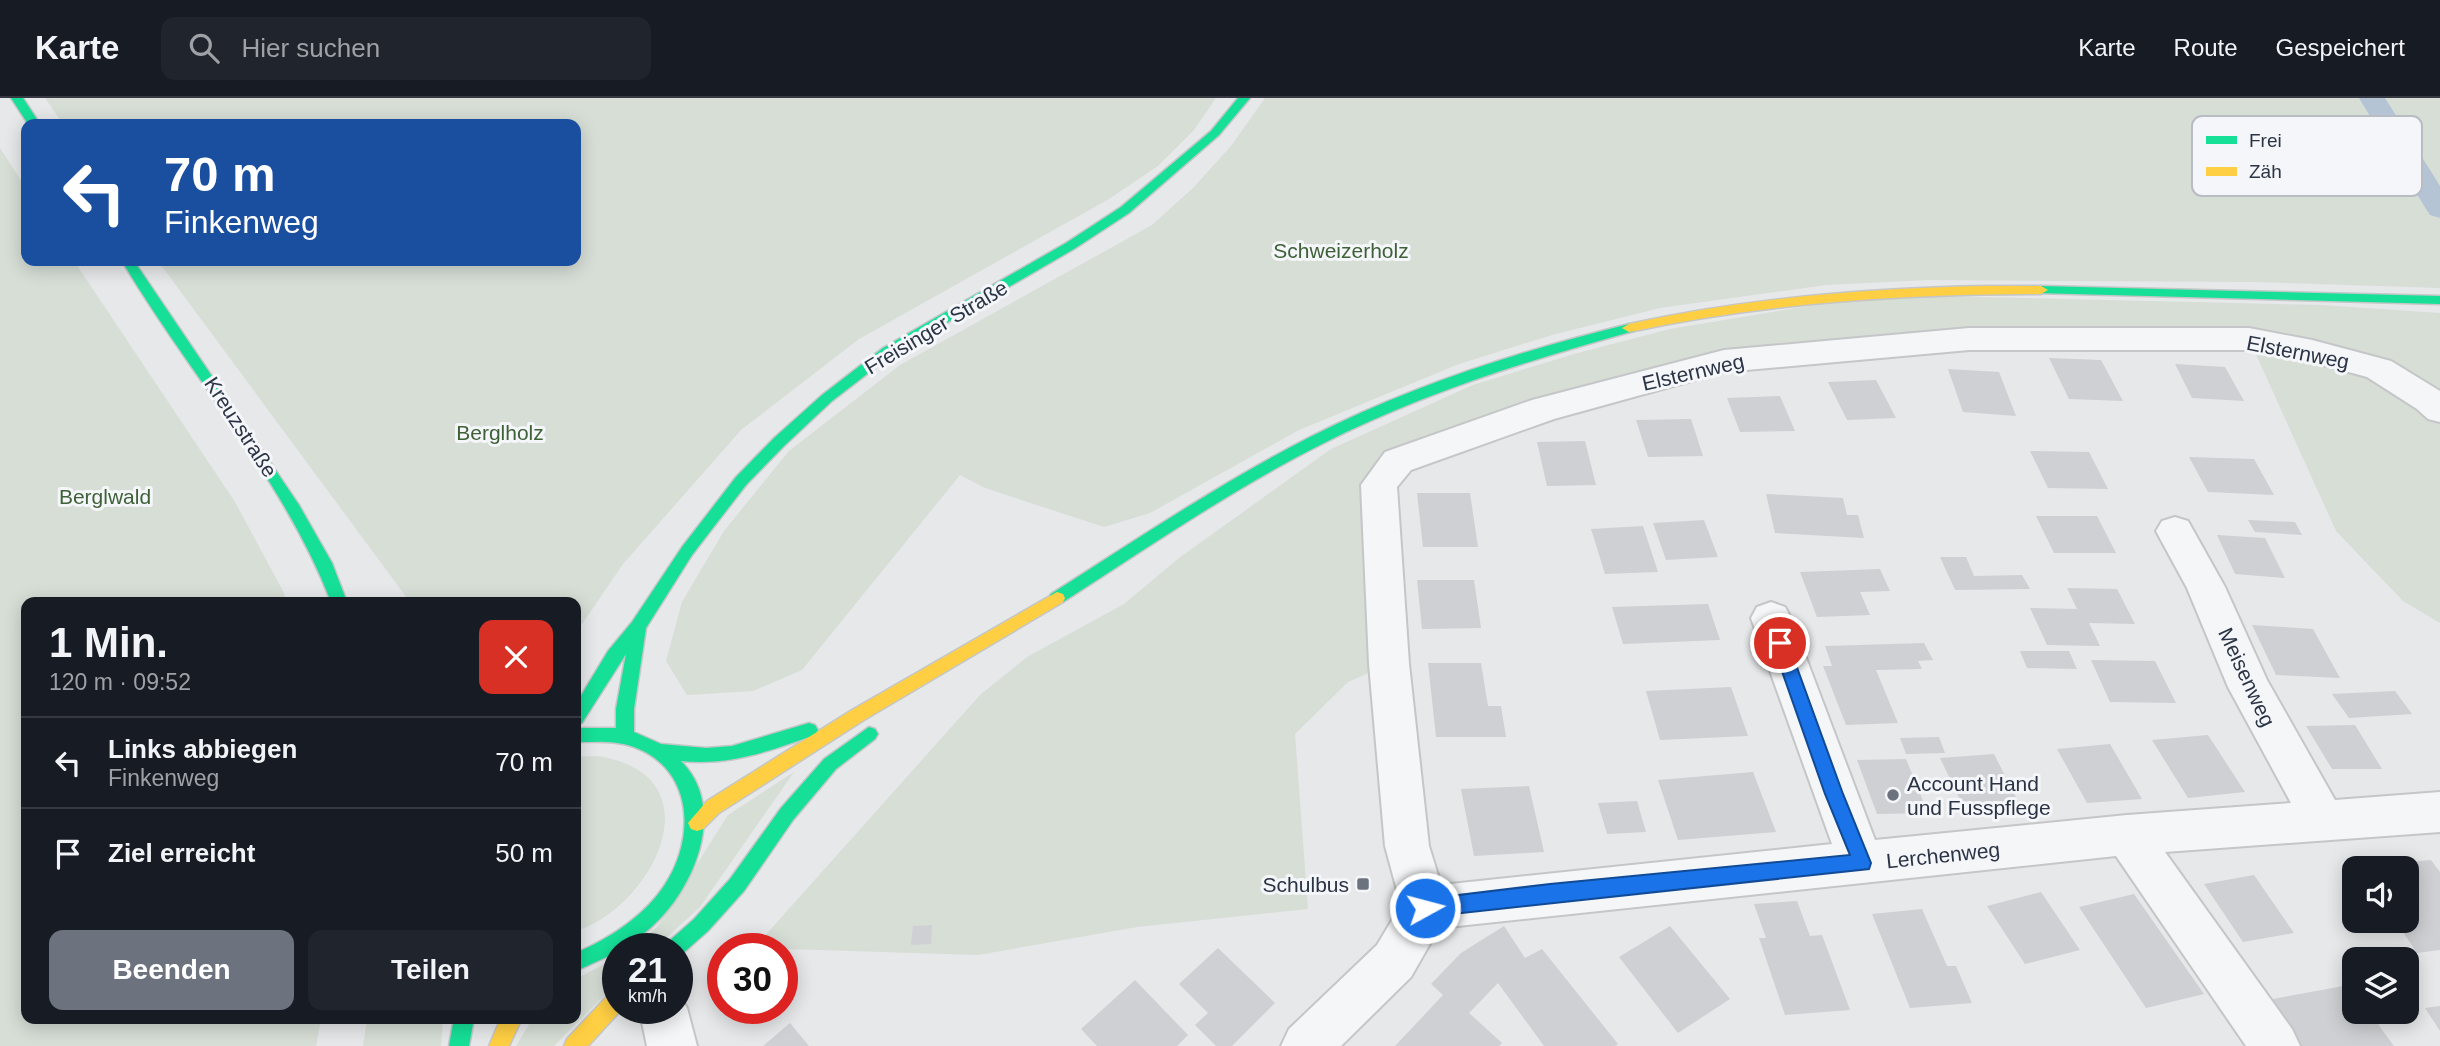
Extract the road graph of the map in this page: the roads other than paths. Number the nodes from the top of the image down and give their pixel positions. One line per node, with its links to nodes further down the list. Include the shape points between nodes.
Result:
1 (17, 98): 3 (main road)
2 (1244, 98): 11 (main road, Freisinger Straße, via 1199,148 1125,210 888,351 828,398 741,481)
3 (31, 119)
4 (131, 266): 8 (main road, Kreuzstraße, via 302,522)
5 (2436, 300): 10 (main road, via 1934,289 1831,293 1665,319 1562,344 1469,374 1316,440)
6 (2440, 410): 24 (street, Elsternweg, via 2379,369 2249,339 1969,339 1724,361 1544,409 1398,461 1379,485 1388,650 1407,846)
7 (2175, 531): 20 (street, Meisenweg, via 2206,587 2249,687)
8 (337, 597)
9 (1771, 618): 23 (street)
10 (1013, 625): 12 (main road); 14 (main road)
11 (638, 626): 13 (main road, Freisinger Straße); 17 (main road, via 636,659 623,715)
12 (905, 706)
13 (581, 710)
14 (858, 715): 18 (main road, via 732,754); 21 (main road, via 713,807)
15 (884, 723): 25 (main road, via 830,764 787,814 737,885)
16 (581, 735): 17 (main road)
17 (625, 736): 18 (main road)
18 (662, 751): 21 (main road, via 688,781)
19 (2440, 812): 20 (street, Lerchenweg)
20 (2323, 820): 22 (street, Lerchenweg)
21 (697, 823): 26 (main road, via 689,860 667,897 635,930)
22 (2127, 835): 23 (street, Lerchenweg); 34 (street)
23 (1862, 863): 24 (street, Lerchenweg)
24 (1425, 908): 33 (street, via 1394,961)
25 (692, 933)
26 (581, 960)
27 (602, 1016): 32 (main road)
28 (463, 1024): 30 (main road)
29 (509, 1024): 31 (main road)
30 (459, 1046)
31 (499, 1046)
32 (574, 1046)
33 (1306, 1046)
34 (2274, 1046)

